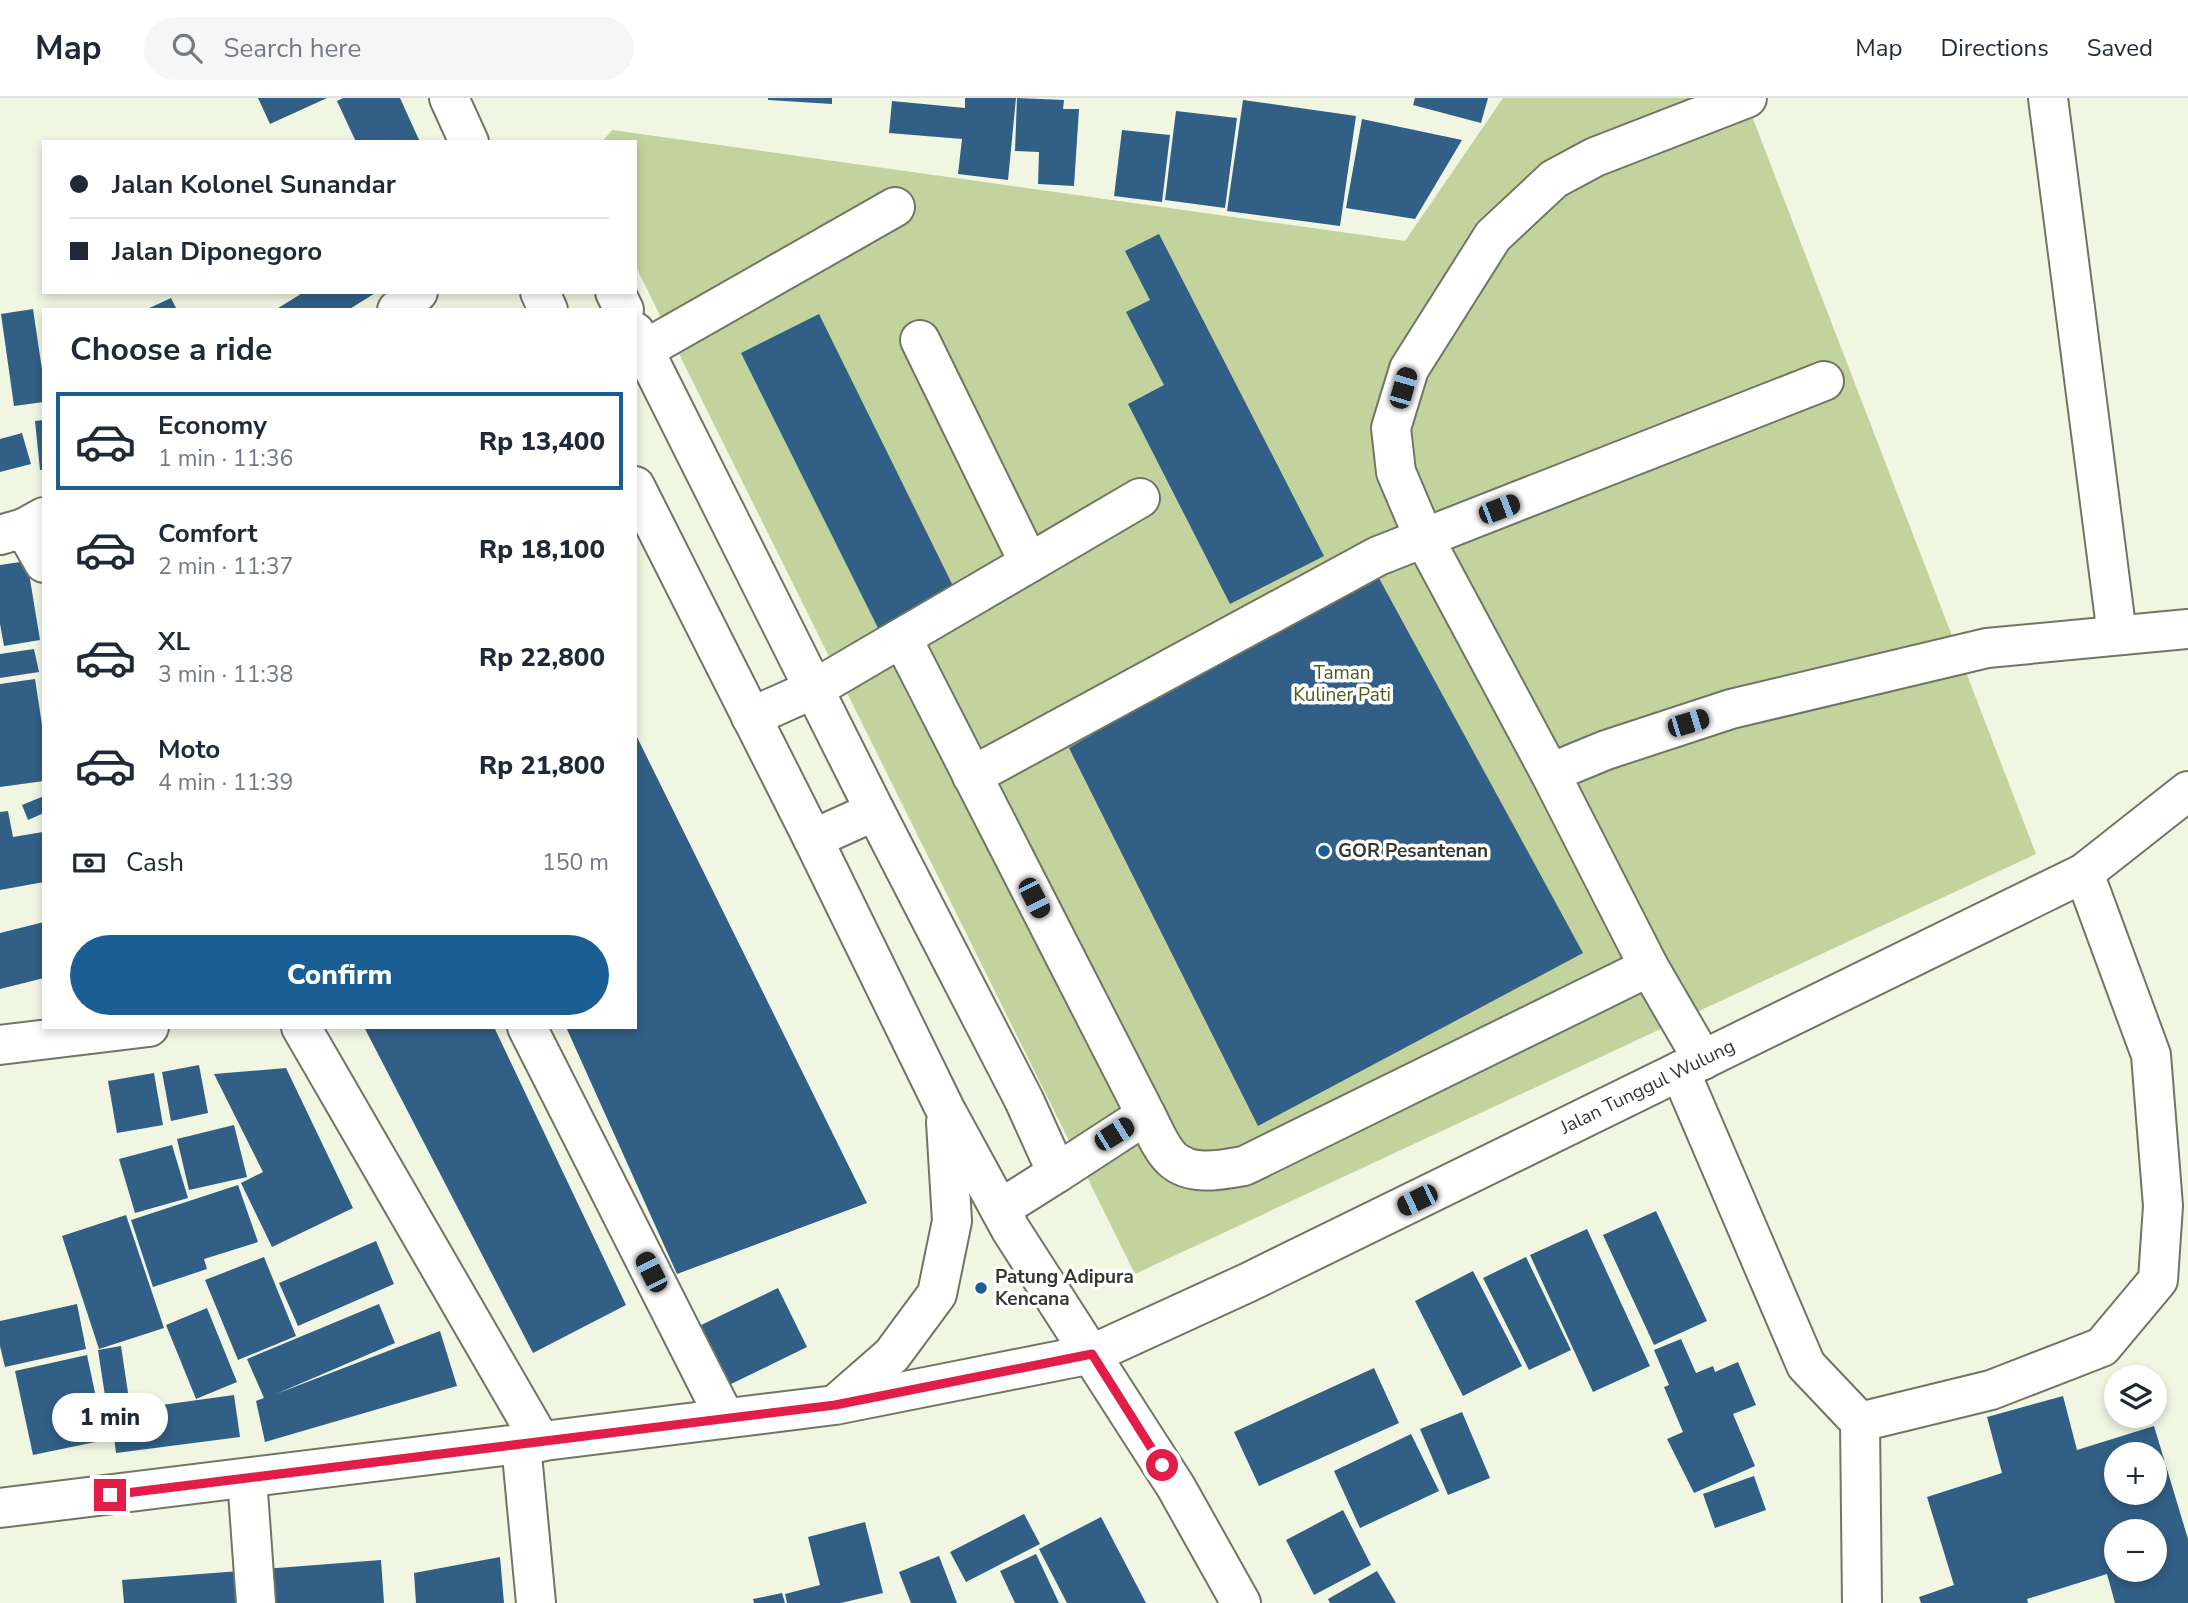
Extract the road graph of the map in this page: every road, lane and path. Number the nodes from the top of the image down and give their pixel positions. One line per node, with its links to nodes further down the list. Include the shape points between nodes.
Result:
1 (449, 98): 4 (main road)
2 (1747, 98): 14 (main road, via 1595,157 1555,179 1493,236 1409,369 1391,428 1396,472)
3 (2048, 98): 18 (main road)
4 (468, 140)
5 (895, 207): 9 (main road)
6 (416, 294): 7 (main road)
7 (399, 308)
8 (920, 340): 16 (main road)
9 (638, 346): 20 (main road)
10 (1825, 381): 14 (main road)
11 (637, 490): 21 (main road)
12 (1140, 498): 16 (main road)
13 (23, 527): 15 (main road)
14 (1424, 538): 22 (main road); 23 (main road, via 1378,556)
15 (42, 560)
16 (1029, 564): 19 (main road)
17 (2188, 629): 18 (main road)
18 (2117, 635): 22 (main road, via 1987,648 1809,689 1646,736)
19 (902, 638): 20 (main road); 23 (main road)
20 (814, 689): 21 (main road); 25 (main road)
21 (751, 717): 26 (main road)
22 (1550, 773): 28 (main road)
23 (972, 776): 35 (main road)
24 (2188, 791): 27 (main road, Jalan Tunggul Wulung)
25 (875, 811): 26 (main road); 36 (main road)
26 (813, 839): 34 (main road)
27 (2084, 873): 33 (main road, Jalan Tunggul Wulung); 41 (main road, via 2151,1055 2163,1206 2158,1280 2102,1347 1991,1390)
28 (1649, 967): 33 (main road); 35 (main road, via 1244,1166 1213,1172 1189,1169 1171,1158)
29 (132, 1029): 32 (main road)
30 (302, 1029): 42 (main road)
31 (528, 1029): 40 (main road)
32 (0, 1045)
33 (1692, 1065): 38 (main road, Jalan Tunggul Wulung); 41 (main road, via 1806,1365)
34 (945, 1109): 37 (main road); 39 (main road, via 952,1221 937,1294 892,1355)
35 (1146, 1115): 36 (main road)
36 (1057, 1172): 37 (main road)
37 (1000, 1209): 38 (main road)
38 (1092, 1354): 39 (main road, Jalan Tunggul Wulung); 47 (main road, via 1176,1487)
39 (835, 1405): 40 (main road, Jalan Tunggul Wulung)
40 (725, 1418): 42 (main road, Jalan Tunggul Wulung)
41 (1860, 1422): 48 (main road)
42 (531, 1443): 43 (main road, Jalan Tunggul Wulung); 46 (main road)
43 (247, 1478): 44 (main road, Jalan Tunggul Wulung); 45 (main road)
44 (0, 1508)
45 (256, 1603)
46 (536, 1603)
47 (1241, 1603)
48 (1862, 1603)

